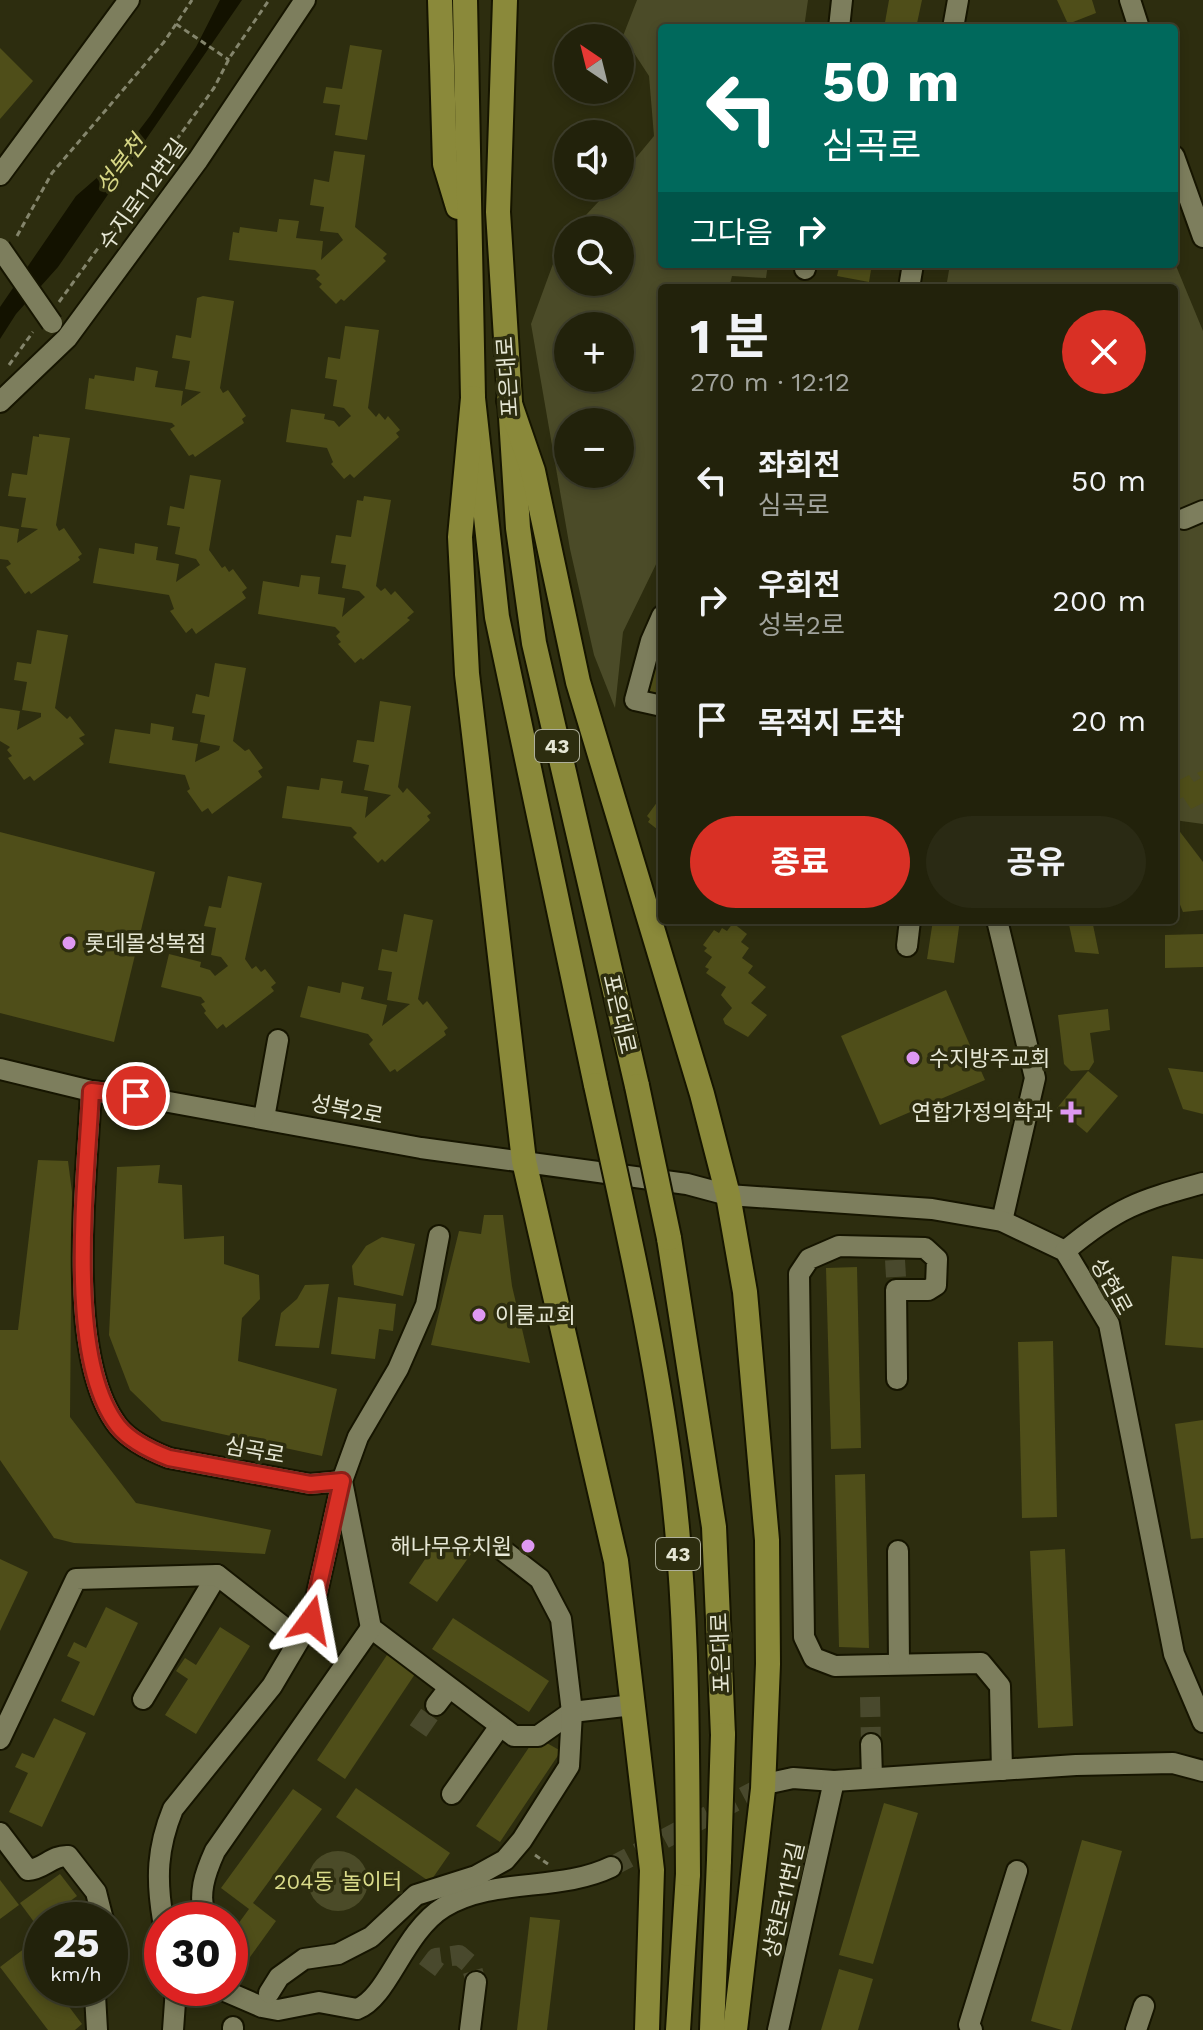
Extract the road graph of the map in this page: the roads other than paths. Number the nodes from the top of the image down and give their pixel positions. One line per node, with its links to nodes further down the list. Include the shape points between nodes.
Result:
1 (129, 0): 13 (street)
2 (305, 0): 17 (street, 수지로112번길, via 198,160)
3 (440, 0): 14 (main road, via 445,164)
4 (465, 0): 14 (main road, 포은대로 / 43)
5 (505, 0): 19 (main road, 포은대로 / 43, via 498,212)
6 (842, 0): 9 (street)
7 (958, 0): 10 (street)
8 (1130, 0): 11 (street)
9 (839, 24)
10 (954, 24)
11 (1138, 24)
12 (1178, 167): 15 (street)
13 (0, 175)
14 (467, 237): 18 (main road, 포은대로 / 43)
15 (1203, 237)
16 (7, 243): 17 (street, bridge, via 48,319)
17 (67, 338): 20 (street, 수지로112번길)
18 (473, 398): 30 (main road, via 460,537 467,674); 76 (main road, 포은대로 / 43, bridge, via 497,617 629,1237 671,1474 687,1704 688,1874)
19 (509, 401): 33 (main road, via 533,471 578,682); 77 (main road, 포은대로 / 43, bridge, via 518,528 534,643 637,1086 674,1268 714,1527 723,1735)
20 (0, 402)
21 (658, 625): 22 (street, via 635,700)
22 (658, 705)
23 (910, 924): 25 (street)
24 (998, 924): 34 (street, via 1035,1078)
25 (907, 946)
26 (278, 1040): 29 (street)
27 (0, 1069): 28 (street, 성복2로)
28 (91, 1091): 29 (street, 성복2로); 38 (street, 심곡로, via 85,1324 92,1373 103,1402 120,1428 148,1450 169,1458 310,1484)
29 (264, 1118): 30 (street, 성복2로)
30 (524, 1161): 32 (street, 성복2로); 48 (main road, via 616,1561)
31 (1203, 1183): 36 (street, via 1135,1201)
32 (687, 1184): 33 (street, 상현로)
33 (728, 1195): 34 (street, 상현로, via 932,1209); 78 (main road, via 745,1292 767,1540 768,1664 759,1820)
34 (1002, 1221): 36 (street, 상현로)
35 (439, 1236): 38 (street, via 426,1305 398,1369 358,1437)
36 (1065, 1251): 50 (street, 상현로, via 1109,1324 1174,1654)
37 (897, 1379): 44 (street, via 896,1284 928,1290 936,1285 938,1267 932,1253 925,1248 830,1247 809,1259 799,1274 804,1637 814,1658 823,1663)
38 (342, 1481): 42 (street); 43 (street, via 311,1620)
39 (500, 1548): 49 (street, via 540,1579 561,1619)
40 (898, 1551): 44 (street)
41 (217, 1575): 43 (street); 46 (street); 52 (street, via 76,1579)
42 (371, 1628): 45 (street); 65 (street, via 215,1851 203,1880)
43 (299, 1639): 64 (street, via 272,1686 173,1809 157,1858)
44 (899, 1664): 54 (street, via 971,1662 989,1670 1000,1686)
45 (449, 1688): 47 (street); 51 (street)
46 (143, 1699)
47 (436, 1705)
48 (633, 1705): 49 (street); 75 (main road, via 651,1860)
49 (572, 1712): 51 (street, via 538,1736 514,1736); 67 (street, via 569,1766 505,1860 476,1876 416,1895 371,1937 338,1954 304,1959 279,1977)
50 (1203, 1722)
51 (500, 1726): 59 (street)
52 (0, 1739)
53 (871, 1744): 56 (street)
54 (1002, 1770): 55 (street, via 1173,1763); 56 (street)
55 (1203, 1771)
56 (872, 1778): 57 (street)
57 (834, 1781): 58 (street, via 793,1778); 79 (street, 상현로11번길)
58 (770, 1783)
59 (452, 1794)
60 (0, 1833): 63 (street, via 28,1870 68,1856)
61 (611, 1867): 68 (street, via 577,1879 477,1894 442,1908 404,1947 377,1997 357,2009 319,2002 278,2010)
62 (1017, 1871): 80 (street, via 969,2025)
63 (98, 1902)
64 (161, 1902)
65 (203, 1902)
66 (476, 1982): 74 (street)
67 (269, 1993)
68 (248, 2001)
69 (96, 2006): 72 (street)
70 (175, 2006): 73 (street)
71 (1144, 2006): 81 (street)
72 (97, 2030)
73 (173, 2030)
74 (470, 2030)
75 (647, 2030)
76 (678, 2030)
77 (712, 2030)
78 (735, 2030)
79 (778, 2030)
80 (972, 2030)
81 (1136, 2030)

